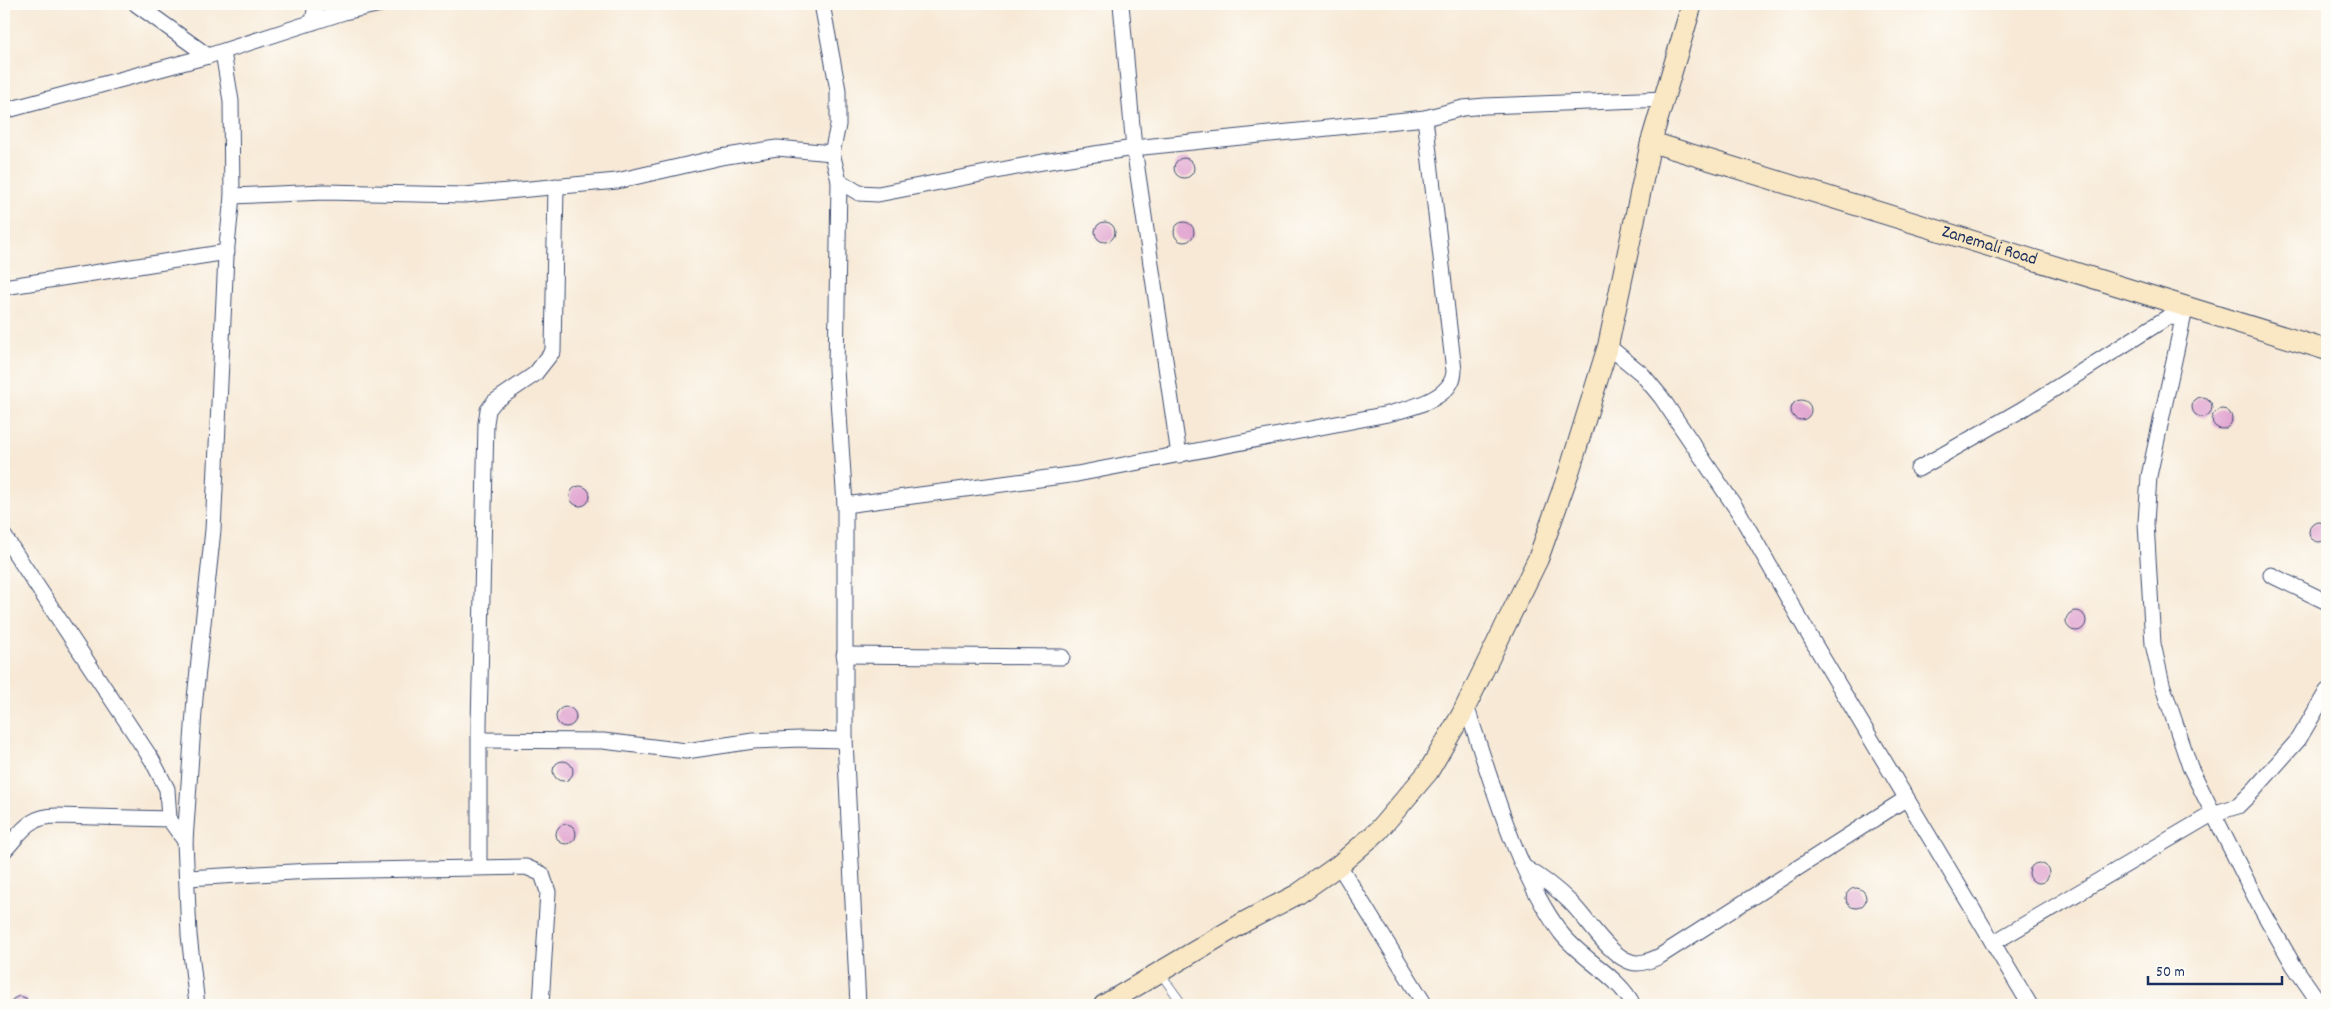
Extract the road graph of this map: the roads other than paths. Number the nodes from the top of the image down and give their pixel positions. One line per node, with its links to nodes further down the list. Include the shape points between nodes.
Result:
1 (136, 4): 8 (street)
2 (316, 4): 7 (street)
3 (382, 4): 7 (street)
4 (822, 4): 14 (street, via 838,90 838,125)
5 (1121, 4): 13 (street)
6 (1692, 4): 9 (street)
7 (313, 22): 8 (street)
8 (216, 54): 10 (street); 17 (street, via 231,101)
9 (1665, 99): 11 (street, via 1485,106); 12 (street)
10 (4, 111)
11 (1425, 118): 13 (street); 23 (street, via 1454,371 1452,383 1430,400 1388,414)
12 (1651, 142): 20 (street, Zanemali Road); 21 (street)
13 (1134, 148): 15 (street, via 878,194 858,193); 23 (street)
14 (832, 153): 15 (street); 16 (street, via 777,148 617,181)
15 (840, 181): 25 (street, via 836,368)
16 (556, 186): 17 (street, via 464,195 324,192); 33 (street, via 553,350 535,374 500,396 488,410)
17 (232, 196): 18 (street)
18 (227, 252): 19 (street); 38 (street, via 213,530 195,698)
19 (4, 287)
20 (2184, 311): 22 (street, Zanemali Road, via 2200,312); 24 (street); 36 (street, via 2149,476 2146,523 2150,598 2153,644 2162,684 2190,767)
21 (1608, 346): 32 (street, via 1538,559); 35 (street, via 1642,374 1661,397 1740,514)
22 (2327, 350)
23 (1179, 455): 25 (street, via 1077,474)
24 (1918, 469)
25 (845, 505): 29 (street)
26 (4, 536): 37 (street, via 152,760 167,788)
27 (2270, 575): 28 (street)
28 (2327, 602)
29 (844, 655): 30 (street); 34 (street)
30 (1062, 657)
31 (2327, 691): 36 (street, via 2299,739 2253,791 2238,806)
32 (1466, 706): 40 (street, via 1419,784 1378,831); 41 (street)
33 (481, 740): 34 (street, via 602,741 686,751 753,742); 42 (street)
34 (845, 740): 48 (street)
35 (1907, 798): 41 (street, via 1660,956 1639,964 1617,955 1564,896); 44 (street)
36 (2212, 814): 44 (street); 54 (street, via 2294,966)
37 (169, 819): 38 (street); 39 (street, via 39,818 28,823)
38 (185, 841): 43 (street)
39 (4, 851)
40 (1339, 865): 45 (street, via 1298,894); 51 (street)
41 (1524, 867): 52 (street, via 1561,933 1583,957 1626,993)
42 (478, 868): 43 (street); 47 (street, via 526,867 542,874 546,881)
43 (187, 878): 46 (street)
44 (1993, 943): 53 (street)
45 (1159, 972): 49 (street); 50 (lane)
46 (197, 1005)
47 (541, 1005)
48 (858, 1005)
49 (1104, 1005)
50 (1182, 1005)
51 (1425, 1005)
52 (1633, 1005)
53 (2030, 1005)
54 (2321, 1005)

